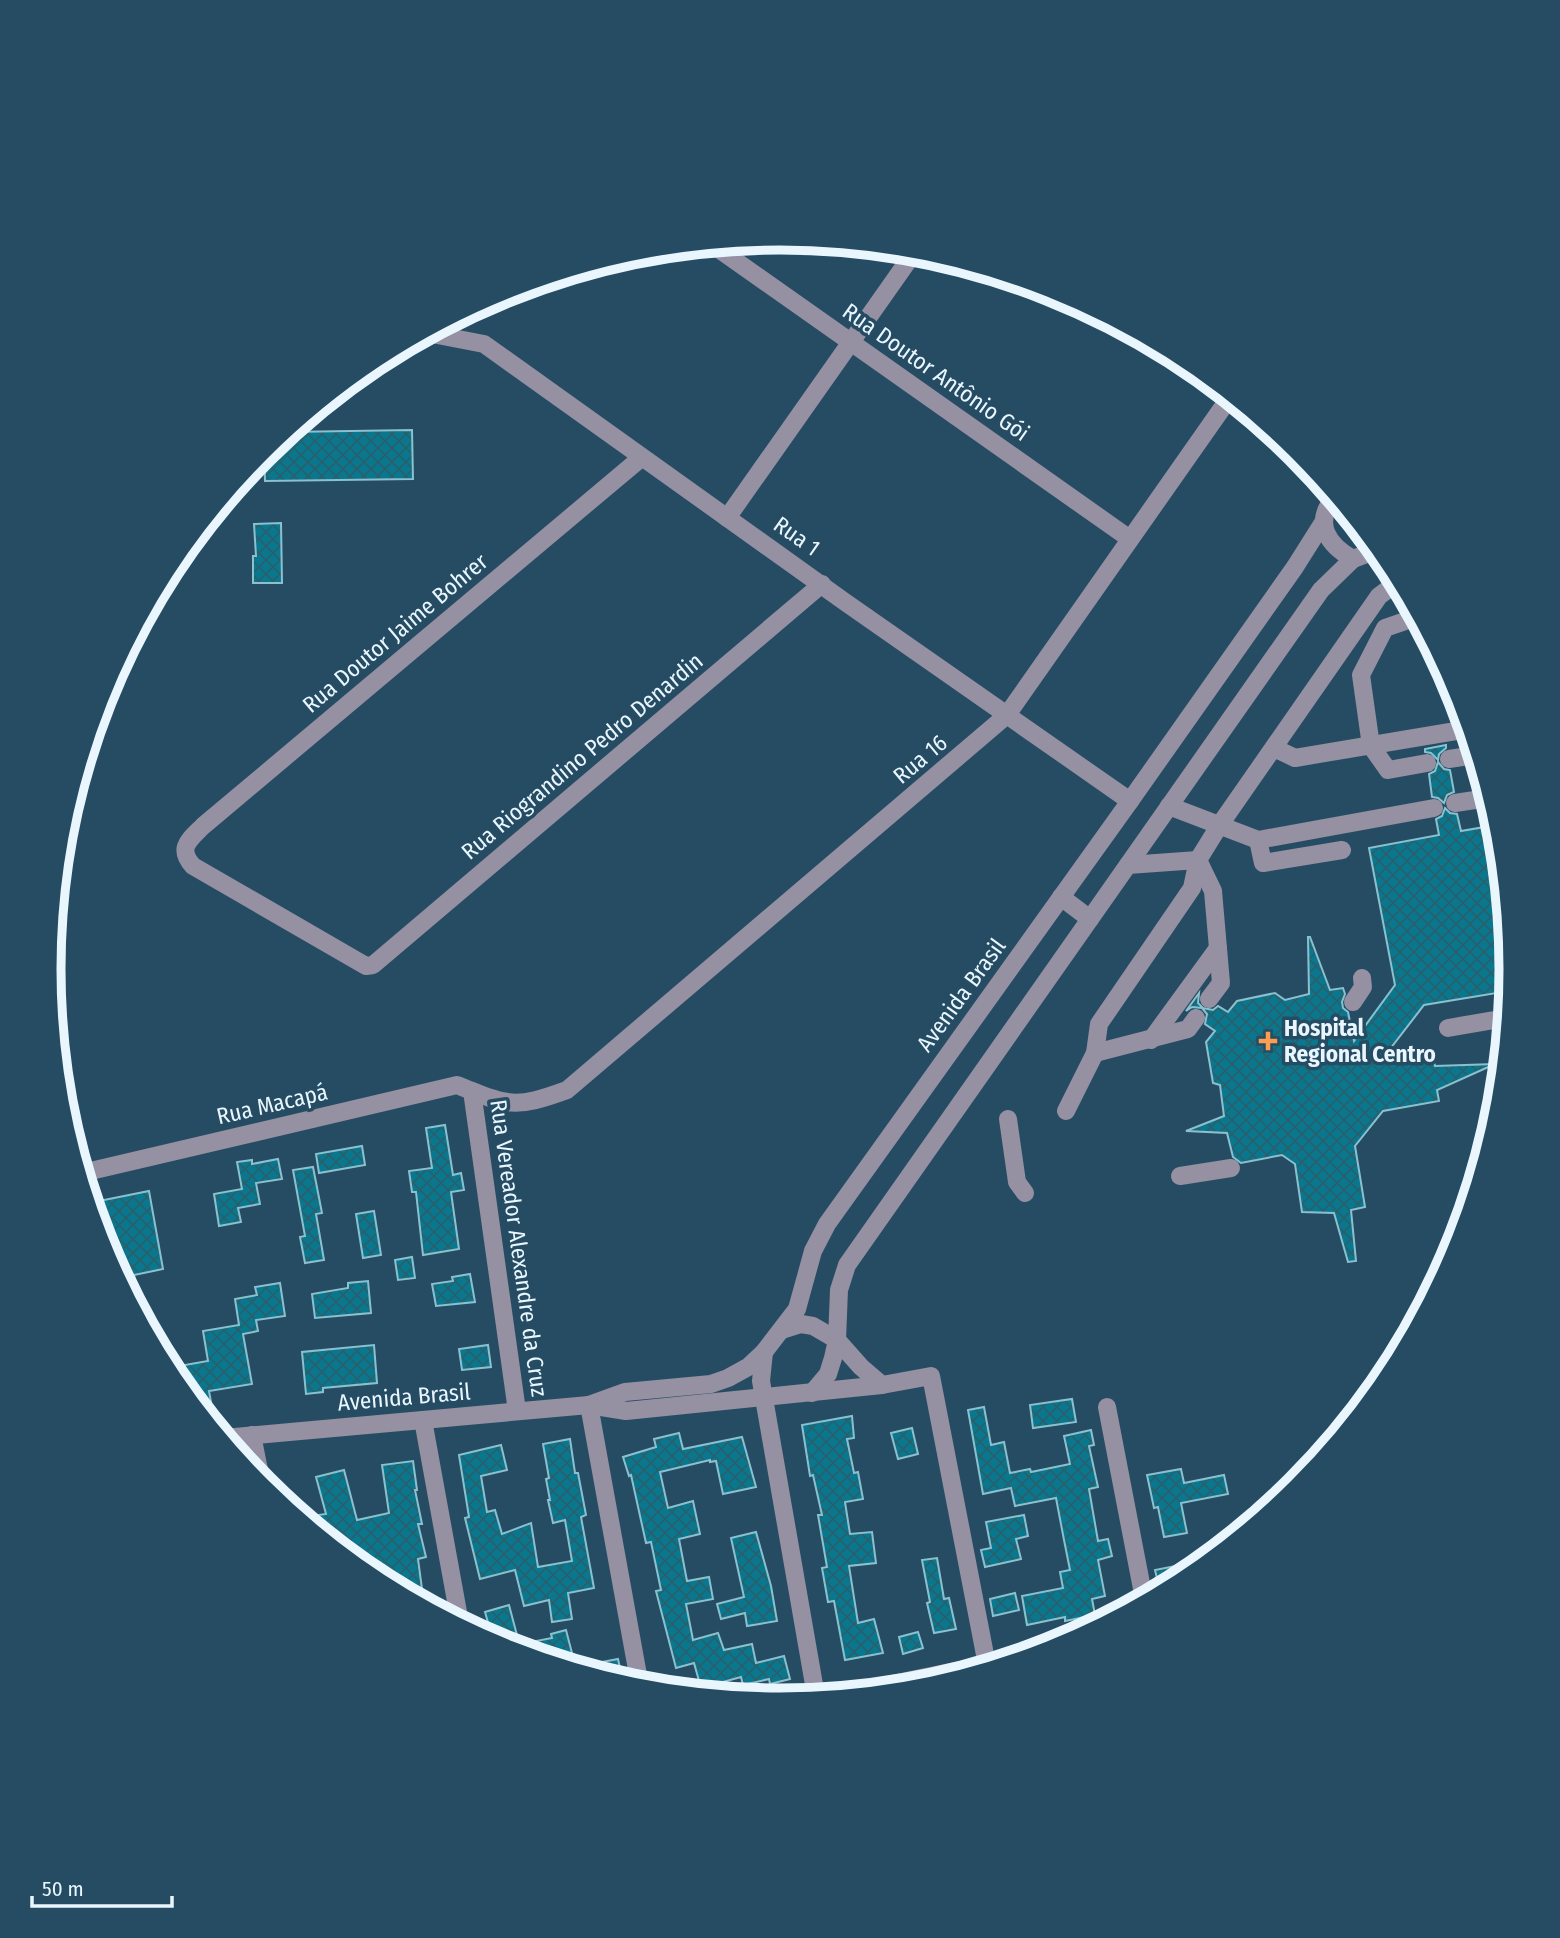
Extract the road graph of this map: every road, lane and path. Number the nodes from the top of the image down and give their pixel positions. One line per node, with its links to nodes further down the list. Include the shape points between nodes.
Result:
1 (724, 253): 4 (street, Rua Doutor Antônio Gói)
2 (907, 262): 4 (street)
3 (441, 336): 6 (street, Rua 1, via 484,344)
4 (851, 342): 8 (street); 10 (street, Rua Doutor Antônio Gói)
5 (1225, 405): 10 (street, Rua 16)
6 (641, 458): 8 (street, Rua 1); 38 (street, Rua Doutor Jaime Bohrer, via 189,839 186,858 193,866 366,966)
7 (1328, 505): 9 (street, Avenida Brasil)
8 (727, 518): 13 (street, Rua 1)
9 (1324, 521): 12 (street, via 1337,550); 26 (street, Avenida Brasil)
10 (1130, 539): 18 (street, Rua 16)
11 (1366, 554): 12 (street)
12 (1353, 559): 28 (street, via 1321,590)
13 (822, 584): 18 (street, Rua 1); 38 (street, Rua Riograndino Pedro Denardin)
14 (1389, 589): 16 (street)
15 (1392, 594): 16 (street)
16 (1379, 596): 21 (street)
17 (1408, 620): 20 (street, via 1385,628 1361,675)
18 (1007, 715): 26 (street, Rua 1); 47 (street, Rua 16)
19 (1458, 731): 20 (street)
20 (1371, 746): 21 (street, via 1295,758); 24 (street, via 1388,770)
21 (1274, 748): 30 (street)
22 (1466, 756): 23 (street)
23 (1449, 759)
24 (1427, 762)
25 (1478, 800): 27 (street)
26 (1130, 801): 35 (street, Avenida Brasil)
27 (1455, 803)
28 (1169, 806): 30 (street); 34 (street)
29 (1434, 808): 31 (street)
30 (1219, 826): 31 (street); 33 (street)
31 (1258, 840): 32 (street, via 1262,863)
32 (1342, 850)
33 (1198, 860): 34 (street); 37 (street, via 1213,891); 46 (street, via 1192,888 1099,1024)
34 (1128, 865): 36 (street)
35 (1060, 897): 36 (street); 55 (street, Avenida Brasil, via 827,1224 813,1251 797,1309)
36 (1090, 919): 56 (street, via 847,1265 839,1290)
37 (1218, 948): 40 (street, via 1221,983); 45 (street)
38 (373, 965)
39 (1362, 978): 41 (street, via 1363,987)
40 (1209, 999)
41 (1353, 1002)
42 (1196, 1017): 45 (street, via 1188,1029)
43 (1497, 1020): 44 (street)
44 (1448, 1028)
45 (1151, 1040): 46 (street)
46 (1095, 1053): 49 (street)
47 (568, 1090): 48 (street, Rua Macapá, via 515,1104)
48 (472, 1091): 52 (street, Rua Macapá, via 457,1085); 63 (street, Rua Vereador Alexandre da Cruz)
49 (1066, 1111)
50 (1008, 1119): 54 (street, via 1017,1182)
51 (1231, 1168): 53 (street)
52 (91, 1171)
53 (1180, 1176)
54 (1025, 1193)
55 (782, 1330): 56 (street, via 801,1324 813,1326); 57 (street, Avenida Brasil)
56 (837, 1340): 58 (street); 59 (street, via 828,1374)
57 (764, 1352): 60 (street, via 761,1381); 61 (street, Avenida Brasil, via 748,1367 711,1384 625,1392)
58 (882, 1385): 59 (street, Avenida Brasil); 70 (street, Avenida Brasil, via 931,1376)
59 (812, 1393): 60 (street, Avenida Brasil)
60 (765, 1398): 61 (street, Avenida Brasil, via 626,1411); 72 (street)
61 (589, 1405): 63 (street, Avenida Brasil); 71 (street)
62 (1107, 1407): 68 (street)
63 (517, 1411): 64 (street, Avenida Brasil)
64 (423, 1420): 65 (street, Avenida Brasil); 69 (street)
65 (252, 1435): 66 (street, Avenida Brasil); 67 (street)
66 (235, 1437)
67 (257, 1461)
68 (1142, 1589)
69 (458, 1612)
70 (993, 1655)
71 (638, 1673)
72 (815, 1686)

